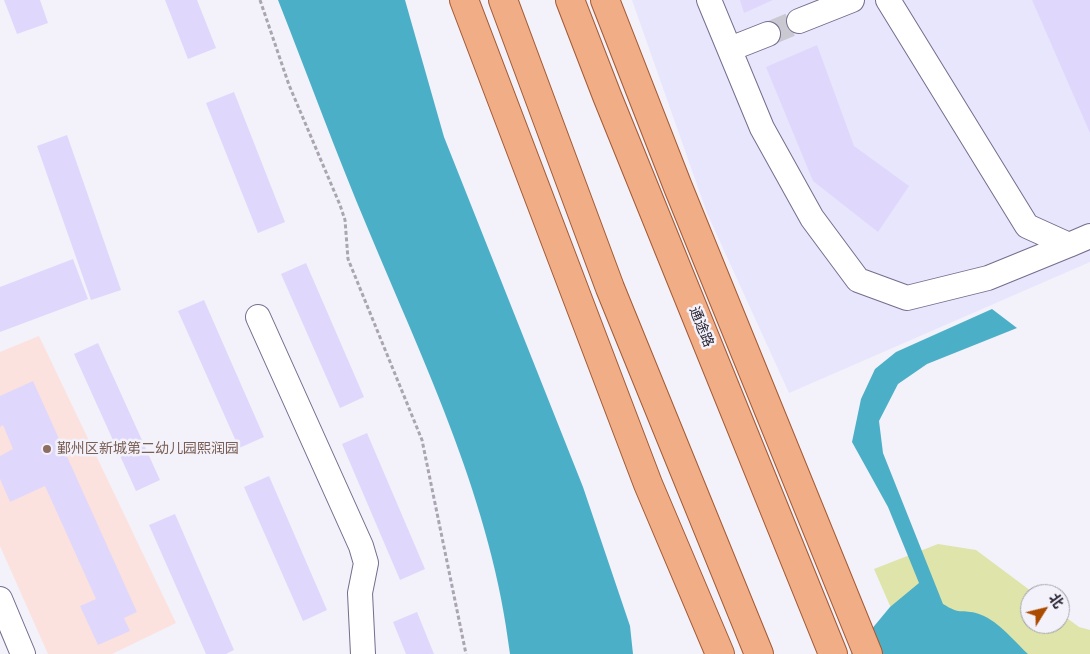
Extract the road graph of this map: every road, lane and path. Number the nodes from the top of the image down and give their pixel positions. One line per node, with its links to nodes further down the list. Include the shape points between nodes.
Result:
1 (260, 0): 18 (path, via 289,85 340,205 345,220 348,259 422,440)
2 (464, 0): 19 (main road, via 648,484)
3 (503, 0): 20 (main road, via 610,288)
4 (570, 0): 15 (main road, 通途路)
5 (605, 0): 21 (main road)
6 (709, 0): 11 (street)
7 (852, 0): 9 (street)
8 (888, 0): 12 (street, via 1028,226)
9 (799, 21)
10 (768, 34): 11 (street)
11 (730, 49): 12 (street, via 762,128 808,210 858,280 907,298 988,278)
12 (1080, 241)
13 (258, 317): 17 (street, via 361,546 366,563 360,593)
14 (0, 599): 16 (street)
15 (832, 650)
16 (23, 654)
17 (363, 654)
18 (466, 654)
19 (720, 654)
20 (759, 654)
21 (868, 654)

